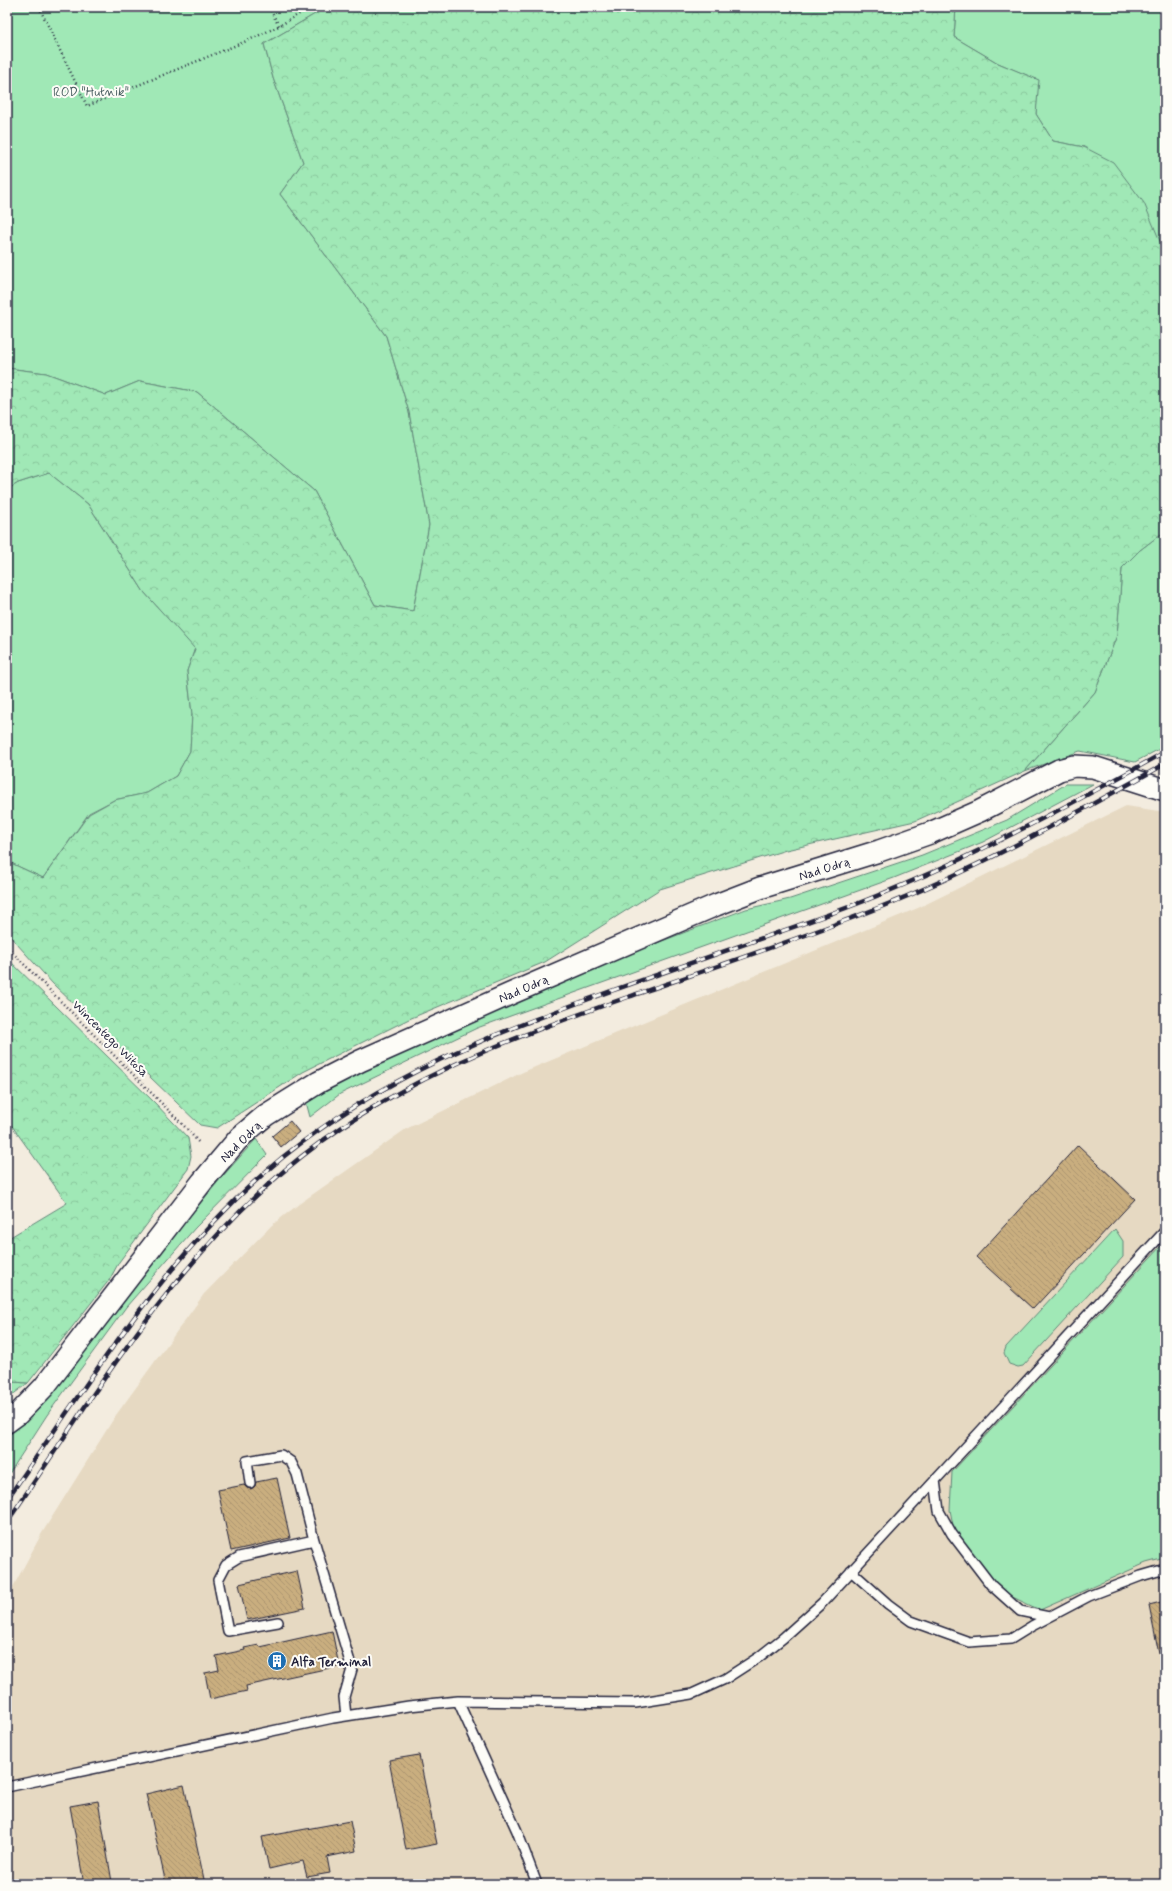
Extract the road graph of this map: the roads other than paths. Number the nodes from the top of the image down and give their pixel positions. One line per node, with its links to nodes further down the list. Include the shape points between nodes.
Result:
1 (1165, 790): 3 (street, Nad Odrą, via 1093,767 1074,766 1059,770 980,812 930,833 771,884 716,905 495,1000 319,1082 266,1116 240,1137 44,1387)
2 (1165, 1231): 4 (lane)
3 (7, 1422)
4 (935, 1480): 8 (lane); 9 (lane, via 939,1511 952,1534 991,1585 1020,1611)
5 (250, 1484): 6 (lane, via 247,1461 282,1455 291,1462 297,1474)
6 (314, 1540): 10 (lane, via 239,1557 226,1565 218,1580 228,1631); 12 (lane, via 352,1669 344,1697)
7 (1165, 1569): 9 (lane, via 1089,1596)
8 (851, 1571): 9 (lane, via 911,1621 969,1642 1011,1639); 11 (lane, via 822,1603 771,1648 725,1679 692,1694 635,1703)
9 (1050, 1617)
10 (278, 1622)
11 (458, 1701): 12 (lane); 14 (lane, via 517,1831)
12 (346, 1716): 13 (lane)
13 (7, 1787)
14 (537, 1884)

